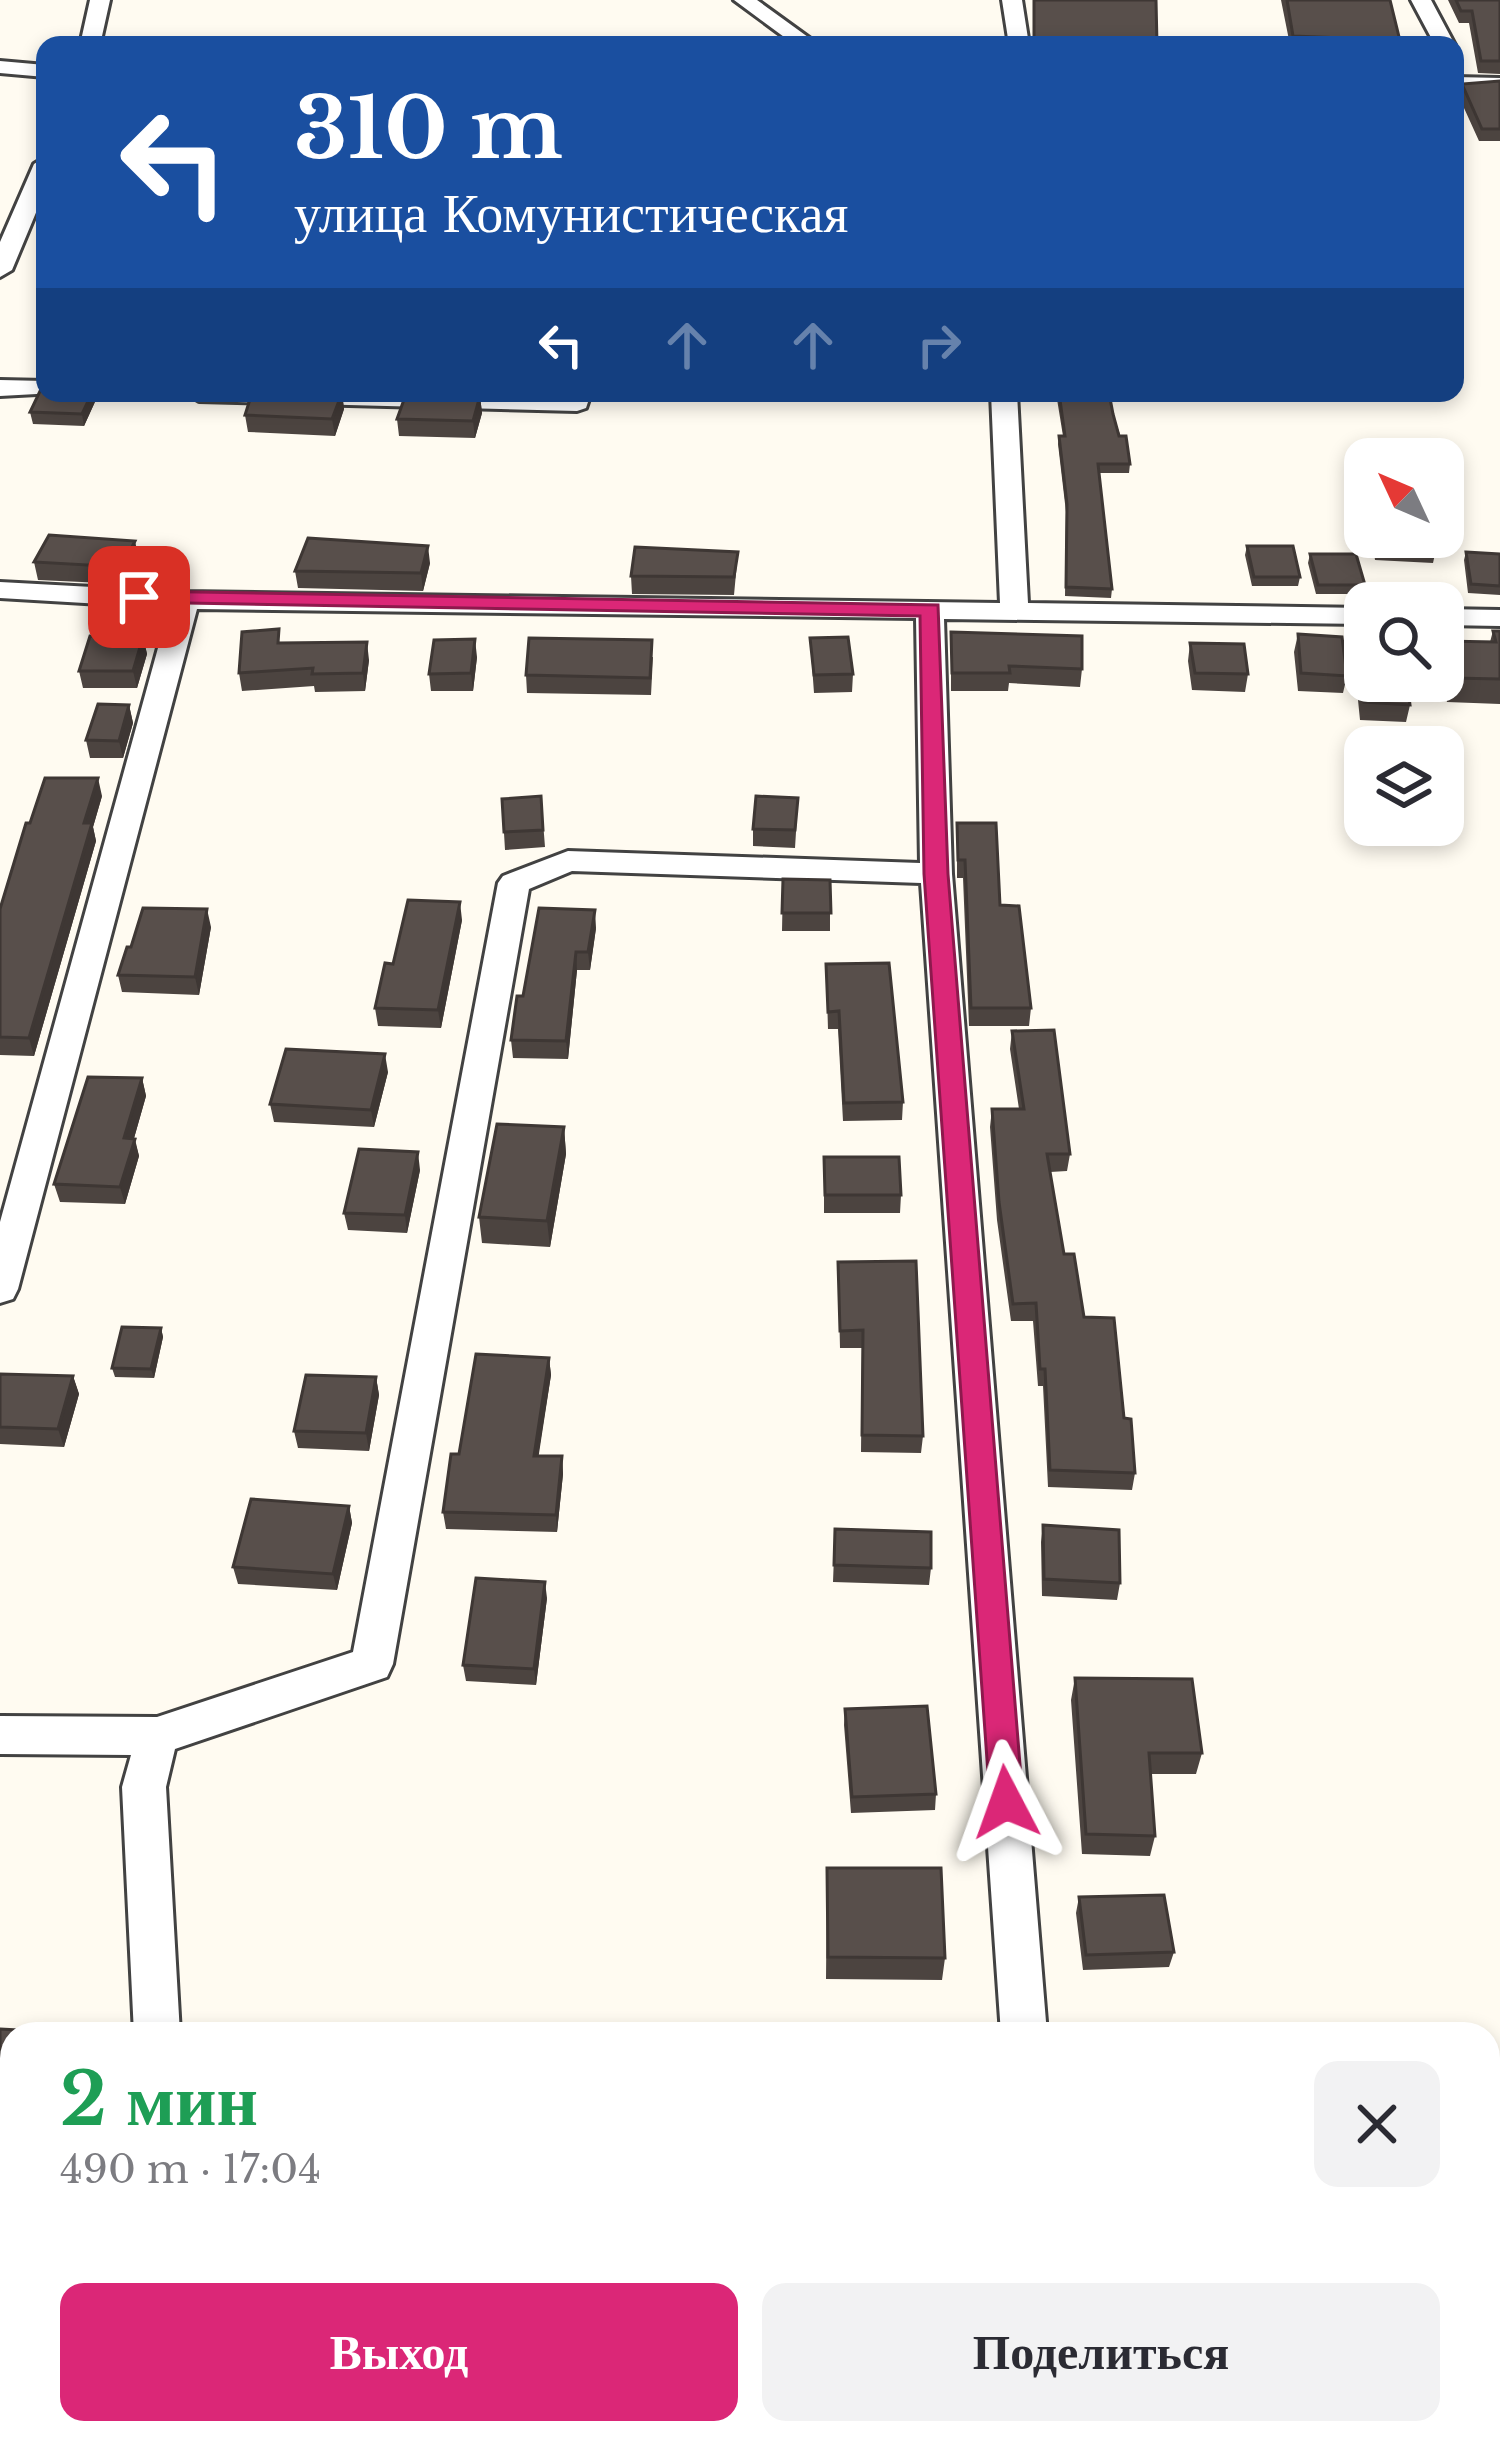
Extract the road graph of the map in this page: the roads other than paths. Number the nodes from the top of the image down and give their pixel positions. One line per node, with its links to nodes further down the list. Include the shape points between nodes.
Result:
1 (100, 0): 5 (street)
2 (744, 0): 6 (street)
3 (1012, 0): 7 (street)
4 (1421, 0): 8 (street)
5 (92, 36)
6 (796, 36)
7 (1018, 36)
8 (1440, 36)
9 (2, 70): 10 (street)
10 (36, 71)
11 (1464, 77): 12 (street)
12 (1500, 84)
13 (33, 222): 14 (street)
14 (0, 270)
15 (0, 388): 16 (street)
16 (36, 389)
17 (539, 402): 18 (street)
18 (577, 402)
19 (1004, 402): 23 (street)
20 (0, 590): 21 (street)
21 (184, 600): 22 (street); 28 (street)
22 (930, 609): 23 (street); 27 (street)
23 (1014, 610): 24 (street)
24 (1344, 616)
25 (1464, 617): 26 (street)
26 (1500, 618)
27 (936, 874): 30 (street, via 568,861 514,883 372,1664); 32 (street)
28 (0, 1289)
29 (0, 1735): 30 (street)
30 (157, 1736): 31 (street, via 144,1787)
31 (156, 2022)
32 (1023, 2022)

